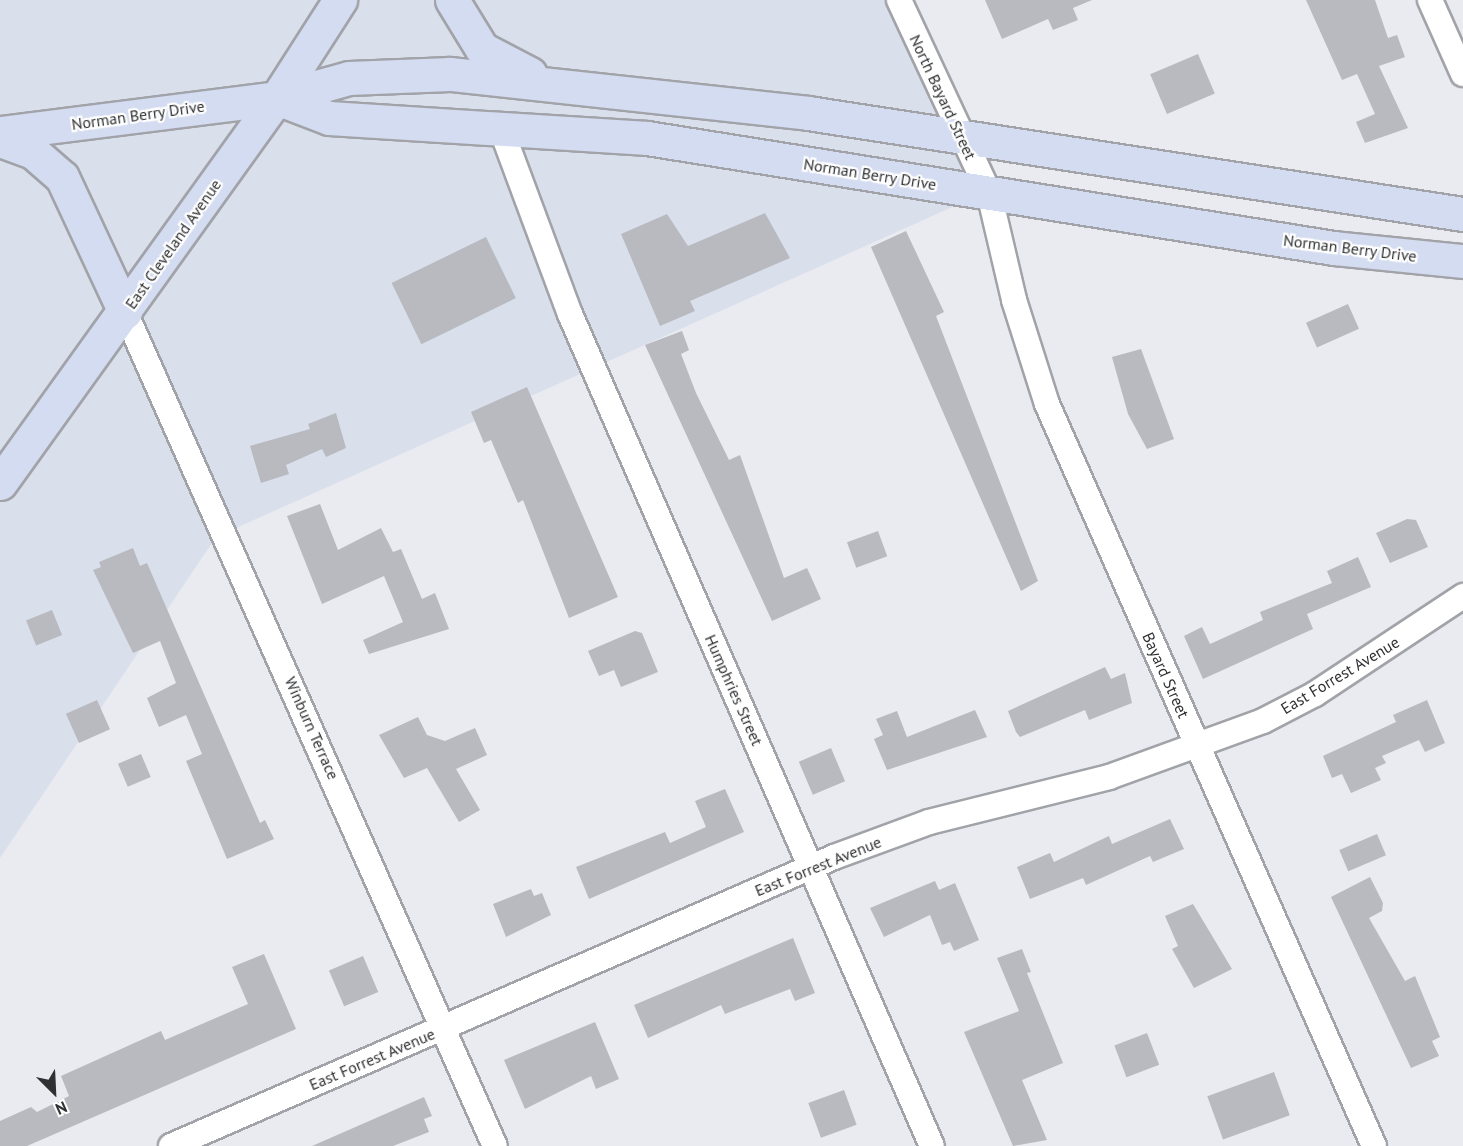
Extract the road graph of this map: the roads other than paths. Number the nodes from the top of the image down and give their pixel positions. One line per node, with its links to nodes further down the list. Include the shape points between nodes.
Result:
1 (340, 0): 7 (main road, East Cleveland Avenue)
2 (452, 0): 6 (main road, via 482,49)
3 (899, 0): 10 (street, North Bayard Street)
4 (1430, 0): 5 (street)
5 (1463, 74)
6 (551, 83): 7 (main road, Norman Berry Drive, via 450,74 349,78); 10 (main road, Norman Berry Drive, via 797,111)
7 (277, 98): 8 (main road, Norman Berry Drive, via 329,118); 9 (main road, Norman Berry Drive); 15 (main road, East Cleveland Avenue)
8 (500, 126): 12 (main road, Norman Berry Drive, via 647,138); 19 (street, Humphries Street, via 570,314)
9 (0, 133)
10 (961, 138): 12 (street, North Bayard Street); 13 (main road, Norman Berry Drive)
11 (0, 140): 15 (main road, via 33,152 62,177)
12 (989, 193): 14 (main road, Norman Berry Drive, via 1334,248); 18 (street, Bayard Street, via 1014,300 1047,404)
13 (1463, 214)
14 (1463, 261)
15 (125, 312): 16 (main road, East Cleveland Avenue); 20 (street, Winburn Terrace)
16 (0, 483)
17 (1463, 596): 18 (street, East Forrest Avenue, via 1315,694)
18 (1197, 748): 19 (street, East Forrest Avenue, via 1109,777 929,822); 24 (street, Bayard Street)
19 (811, 867): 20 (street, East Forrest Avenue); 23 (street, Humphries Street)
20 (444, 1028): 21 (street, East Forrest Avenue); 22 (street, Winburn Terrace)
21 (171, 1146)
22 (495, 1146)
23 (932, 1146)
24 (1374, 1146)

